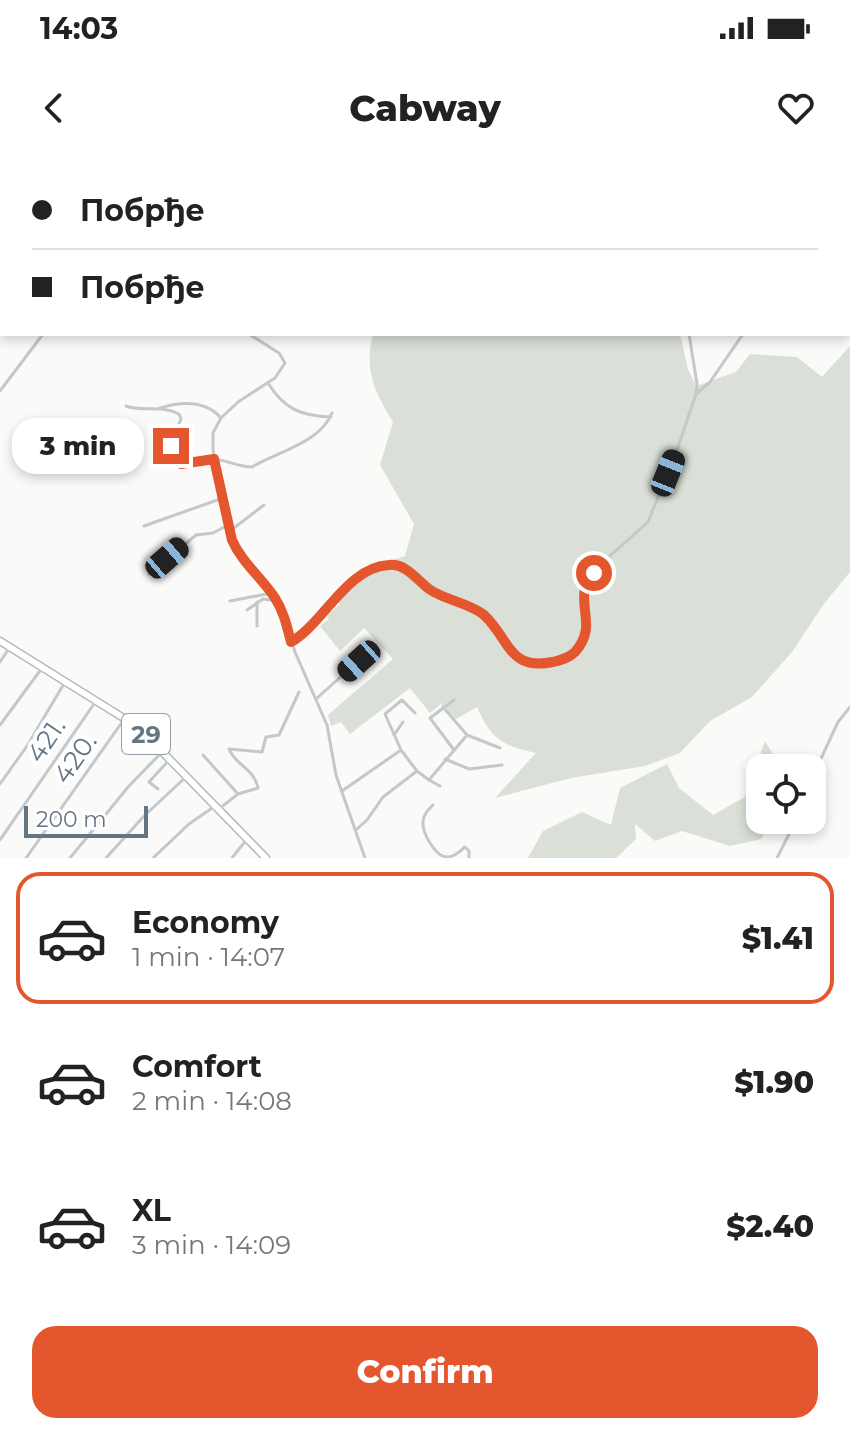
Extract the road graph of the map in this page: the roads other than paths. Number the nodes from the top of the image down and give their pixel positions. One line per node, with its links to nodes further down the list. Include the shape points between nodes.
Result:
1 (41, 336): 6 (street)
2 (252, 336): 5 (street, via 283,357 284,366)
3 (689, 336): 7 (street)
4 (742, 336): 7 (street)
5 (268, 383): 10 (street); 11 (street, via 288,406 310,416 332,415 300,444 252,467)
6 (0, 391)
7 (696, 394): 25 (street, via 648,522 603,562 586,585 587,625 581,643 567,658 539,664 521,660 478,611 441,596 402,566 390,564 346,588)
8 (126, 406): 9 (street)
9 (160, 408): 10 (street, via 196,404); 11 (street, via 180,417 171,446 178,463)
10 (221, 418): 11 (street, via 213,433)
11 (214, 459): 12 (street)
12 (223, 498): 14 (street); 15 (street)
13 (264, 505): 16 (street)
14 (228, 525): 16 (street); 17 (street, via 196,535)
15 (144, 526)
16 (230, 531): 18 (street, via 237,551)
17 (149, 574)
18 (272, 593): 19 (street); 20 (street)
19 (230, 601)
20 (277, 601): 21 (street); 25 (street)
21 (257, 602): 22 (street); 23 (street)
22 (247, 610)
23 (257, 626)
24 (0, 641): 27 (main road, 29)
25 (291, 642): 32 (street)
26 (376, 645): 32 (street)
27 (10, 647): 28 (street); 29 (main road, 29)
28 (0, 662)
29 (42, 668): 30 (main road, 29); 40 (street)
30 (65, 682): 34 (main road, 29); 55 (street)
31 (299, 692): 59 (street, via 279,735 266,737 262,752 229,749 257,785 255,791)
32 (316, 699): 58 (street)
33 (454, 700): 35 (street)
34 (96, 701): 38 (main road, 29); 65 (street, 421.)
35 (443, 707): 42 (street); 45 (street, via 430,718)
36 (850, 707): 47 (street)
37 (415, 713): 41 (street, via 402,700 385,714)
38 (125, 718): 46 (main road, 29); 66 (street, 420.)
39 (403, 722): 41 (street)
40 (0, 725)
41 (394, 735): 44 (street)
42 (467, 735): 43 (street); 45 (street)
43 (500, 748)
44 (401, 750): 52 (street); 58 (street)
45 (454, 750): 50 (street)
46 (163, 751): 49 (main road, 29); 67 (street)
47 (823, 754)
48 (203, 755): 59 (street)
49 (170, 759): 53 (main road, 29); 57 (street, via 149,782)
50 (445, 759): 51 (street, via 469,769); 54 (street)
51 (502, 765)
52 (417, 771): 54 (street); 62 (street, via 383,797)
53 (187, 776): 61 (main road, 29); 68 (street)
54 (429, 780): 56 (street)
55 (0, 784)
56 (440, 786)
57 (158, 789)
58 (342, 791): 62 (street)
59 (238, 794): 61 (street)
60 (433, 805): 73 (street, via 423,827 438,854 450,857 465,847)
61 (217, 807): 64 (main road, 29); 69 (street, via 189,824)
62 (356, 830): 72 (street)
63 (789, 834): 74 (street)
64 (247, 839): 70 (street); 71 (main road, 29)
65 (0, 840)
66 (26, 858)
67 (70, 858)
68 (106, 858)
69 (153, 858)
70 (232, 858)
71 (266, 858)
72 (365, 858)
73 (469, 858)
74 (777, 858)

